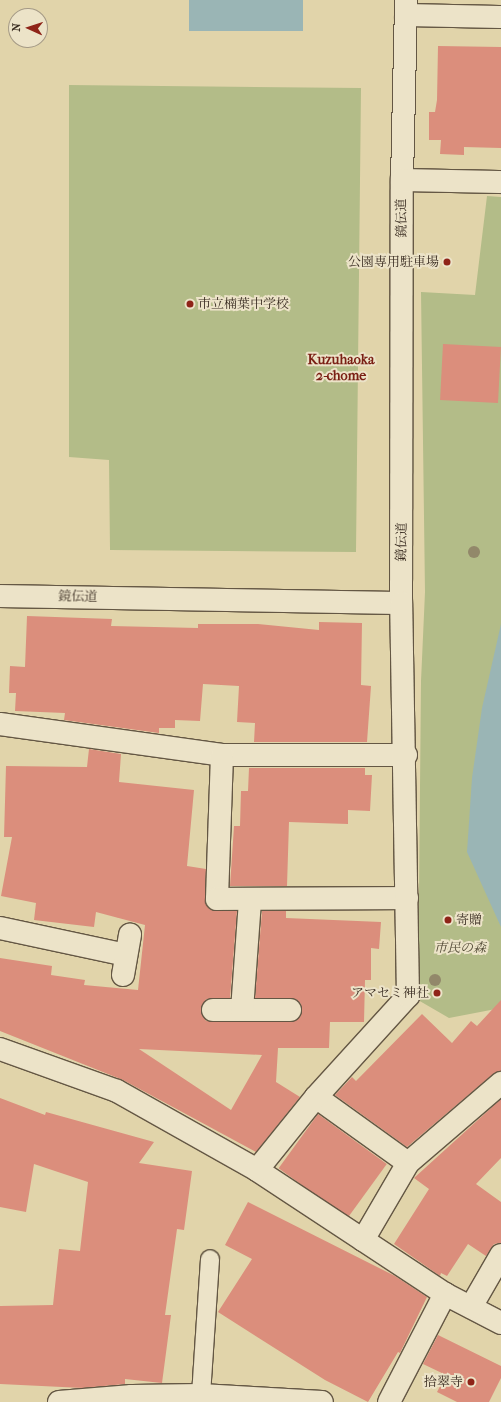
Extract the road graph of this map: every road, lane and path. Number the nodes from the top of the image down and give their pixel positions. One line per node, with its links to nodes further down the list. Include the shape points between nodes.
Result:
1 (406, 8): 2 (street); 3 (street)
2 (501, 17)
3 (402, 180): 4 (street, 鏡伝道); 6 (street, 鏡伝道)
4 (501, 182)
5 (0, 596): 6 (street, 鏡伝道)
6 (401, 603): 9 (street)
7 (0, 724): 8 (street)
8 (222, 755): 9 (street); 11 (street, via 217,899)
9 (406, 755): 10 (street)
10 (407, 898): 11 (street); 19 (street, via 413,977 408,996)
11 (250, 900): 15 (street)
12 (0, 928): 13 (street)
13 (126, 955)
14 (213, 1010): 15 (street)
15 (242, 1010): 16 (street)
16 (290, 1010)
17 (0, 1049): 21 (street, via 117,1092)
18 (501, 1083): 20 (street)
19 (316, 1097): 20 (street); 21 (street)
20 (408, 1163): 22 (street)
21 (257, 1170): 22 (street)
22 (362, 1240): 25 (street)
23 (501, 1255): 26 (street)
24 (210, 1259): 28 (lane)
25 (446, 1294): 26 (street); 32 (street)
26 (471, 1307): 27 (street)
27 (501, 1323)
28 (201, 1395): 29 (street); 31 (street)
29 (132, 1399): 30 (street)
30 (59, 1402)
31 (322, 1402)
32 (389, 1402)

